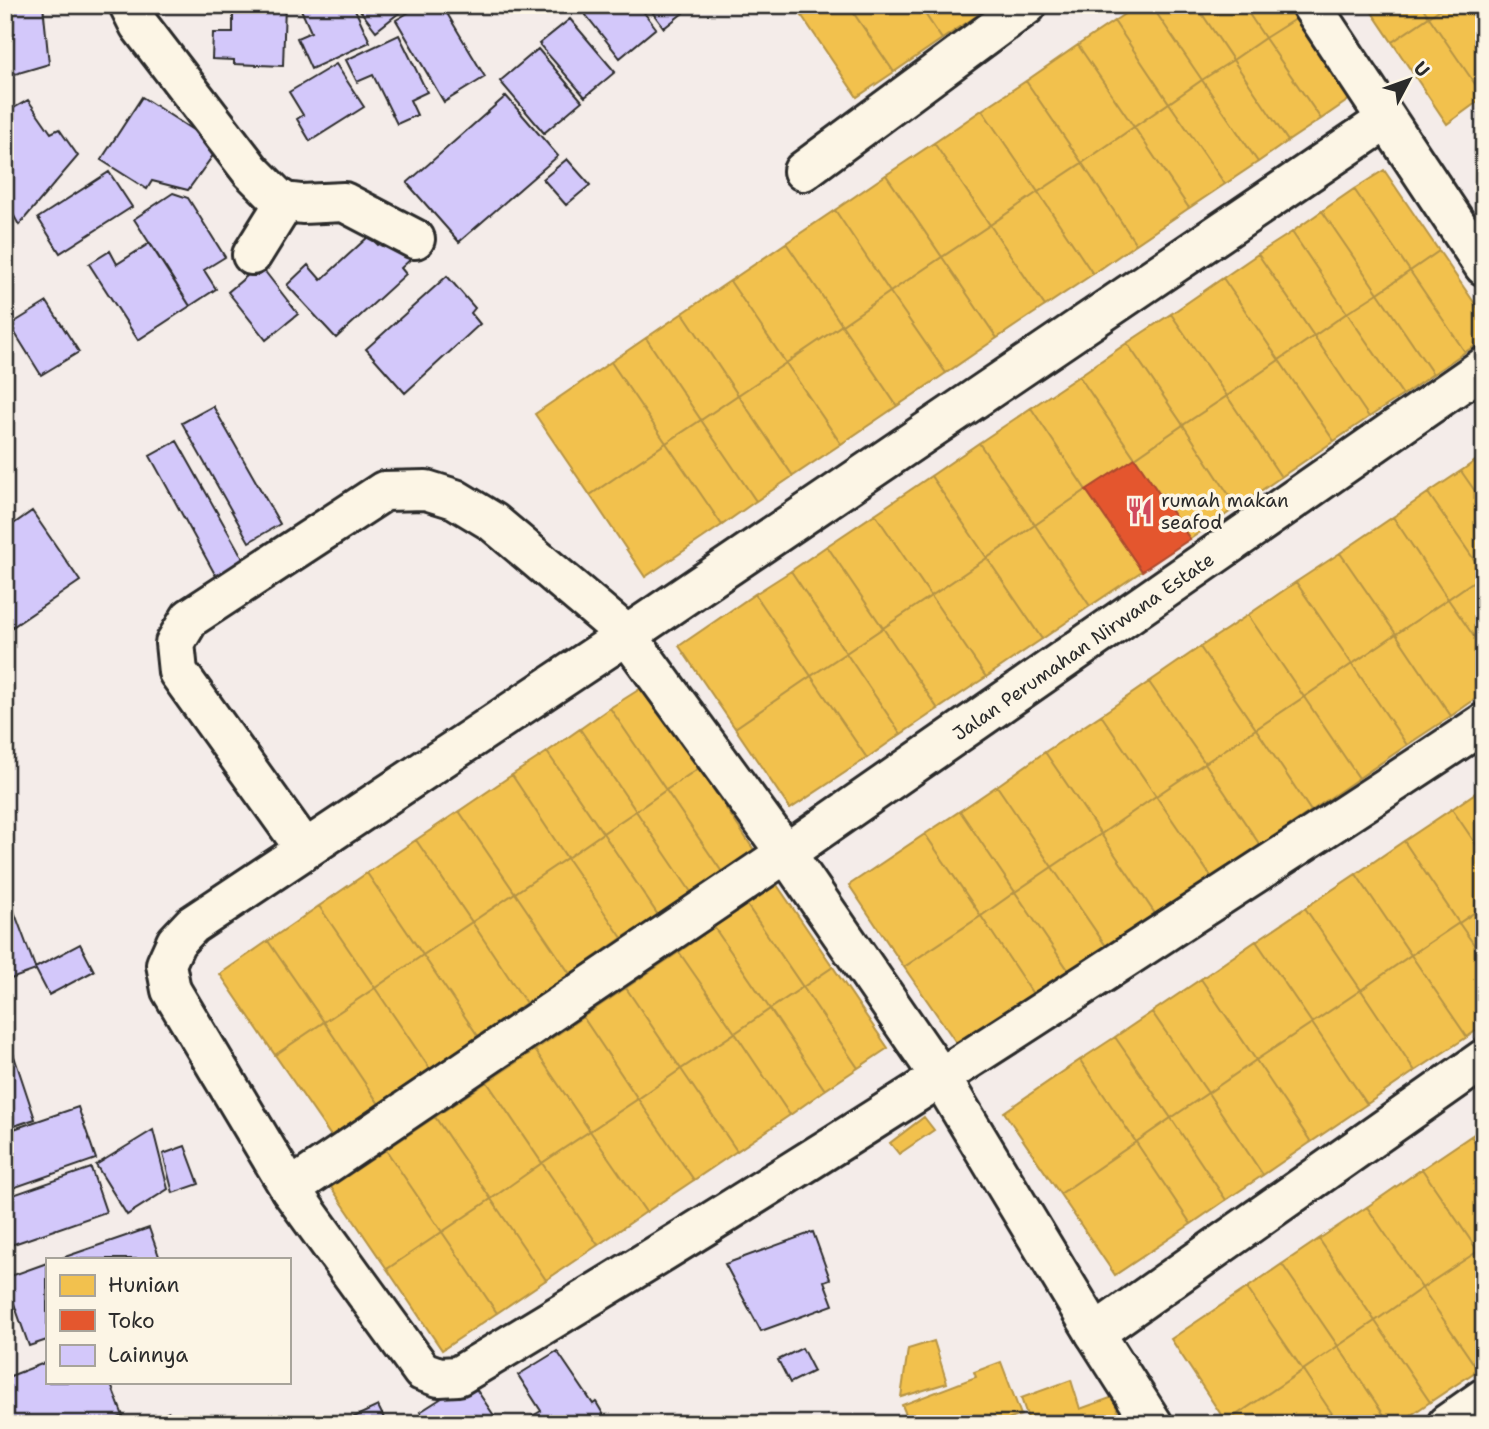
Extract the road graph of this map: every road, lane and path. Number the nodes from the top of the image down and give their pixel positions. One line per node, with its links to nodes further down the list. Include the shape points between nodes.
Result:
1 (128, 5): 6 (street, via 251,171)
2 (1027, 5): 5 (street)
3 (1311, 5): 4 (street)
4 (1386, 120): 9 (street); 11 (street)
5 (803, 171)
6 (285, 202): 7 (street, via 344,202); 8 (street)
7 (415, 239)
8 (252, 255)
9 (1484, 266)
10 (1484, 367): 14 (street, Jalan Perumahan Nirwana Estate)
11 (627, 635): 13 (street); 13 (street, via 493,522 455,499 426,490 384,491 190,618 175,643 178,672); 14 (street)
12 (1484, 723): 16 (street)
13 (305, 849): 17 (street, via 192,925 176,942 166,964 171,990)
14 (786, 853): 16 (street); 17 (street, Jalan Perumahan Nirwana Estate)
15 (1484, 1059): 18 (street)
16 (941, 1079): 17 (street, via 457,1376 439,1377 422,1371); 18 (street)
17 (290, 1189)
18 (1094, 1332): 20 (street)
19 (1484, 1398): 21 (street)
20 (1153, 1424)
21 (1447, 1424)

